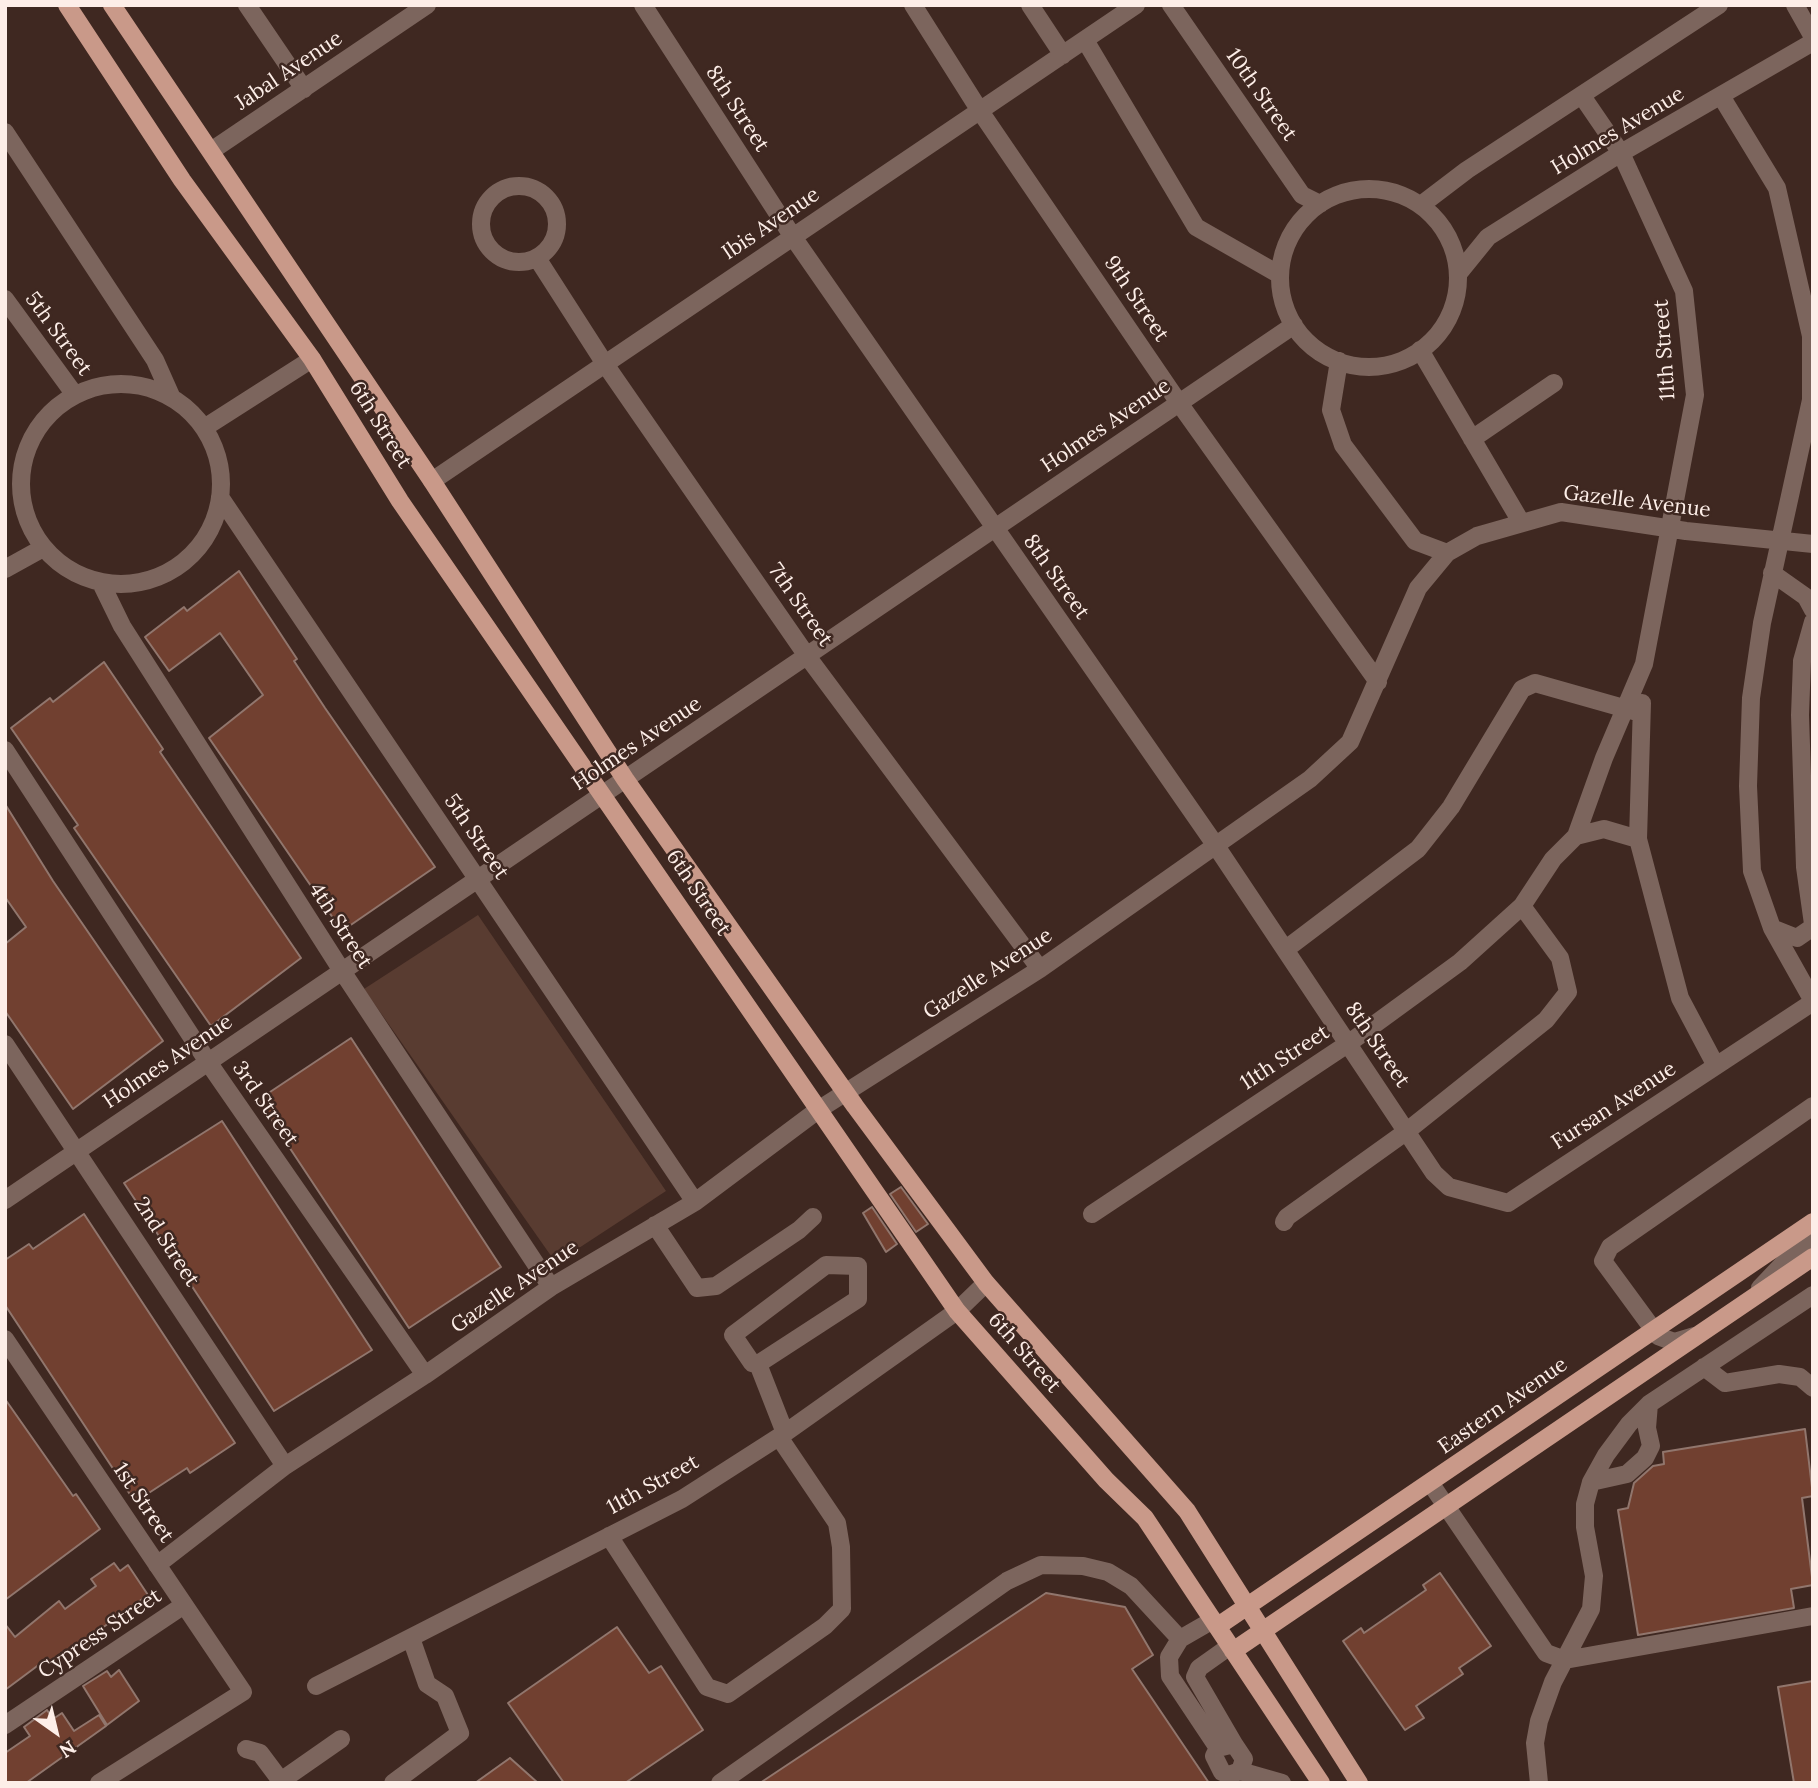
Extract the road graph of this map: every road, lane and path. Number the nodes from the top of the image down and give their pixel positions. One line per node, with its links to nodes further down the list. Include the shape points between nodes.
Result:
1 (67, 5): 31 (main road, 6th Street, via 182,180)
2 (112, 5): 20 (main road, 6th Street)
3 (247, 5): 15 (street)
4 (427, 5): 15 (street, Jabal Avenue)
5 (643, 5): 24 (street, 8th Street)
6 (913, 5): 18 (street, 9th Street)
7 (1030, 5): 14 (street)
8 (1136, 5): 13 (street, Ibis Avenue)
9 (1171, 5): 22 (street, 10th Street, via 1302,195)
10 (1719, 5): 16 (street)
11 (1795, 5): 12 (street)
12 (1813, 39): 17 (street, Holmes Avenue)
13 (1085, 40): 14 (street, Ibis Avenue); 27 (street, via 1196,227)
14 (1063, 55): 18 (street, Ibis Avenue)
15 (304, 89): 20 (street, Jabal Avenue)
16 (1581, 96): 21 (street, 11th Street); 23 (street)
17 (1721, 96): 21 (street, Holmes Avenue); 46 (street, via 1777,188 1811,336 1811,400)
18 (980, 111): 24 (street, Ibis Avenue); 37 (street, 9th Street)
19 (5, 132): 35 (street, via 155,360 171,397)
20 (211, 151): 40 (main road, 6th Street)
21 (1621, 153): 26 (street, Holmes Avenue, via 1488,237); 45 (street, 11th Street, via 1684,291 1695,395)
22 (1320, 204): 23 (street, via 1345,192 1373,189 1400,194); 27 (street, via 1292,235)
23 (1421, 205): 26 (street, via 1450,240)
24 (793, 237): 33 (street, Ibis Avenue); 44 (street, 8th Street)
25 (537, 258): 25 (street, via 556,237 554,207 533,188 503,189 483,211 485,240 506,260); 33 (street, 7th Street)
26 (1458, 274): 30 (street, via 1457,294 1447,321)
27 (1280, 275): 29 (street)
28 (5, 299): 36 (street, 5th Street)
29 (1294, 325): 32 (street, via 1314,348); 37 (street, Holmes Avenue)
30 (1420, 350): 32 (street, via 1380,366); 39 (street)
31 (312, 359): 38 (street); 60 (main road, 6th Street, via 400,501)
32 (1339, 361): 49 (street, via 1331,410 1343,445 1415,541)
33 (605, 364): 40 (street, Ibis Avenue); 55 (street, 7th Street)
34 (1554, 383): 39 (street)
35 (160, 392): 36 (street, via 124,384 93,387); 38 (street, via 183,405)
36 (75, 395): 41 (street, via 52,411 33,435)
37 (1179, 404): 44 (street, Holmes Avenue); 56 (street, 9th Street)
38 (204, 428): 42 (street, via 218,456)
39 (1472, 439): 43 (street)
40 (432, 481): 59 (main road, 6th Street)
41 (13, 490): 48 (street)
42 (220, 497): 52 (street, via 209,533 177,567 148,580); 64 (street, 5th Street)
43 (1521, 522): 45 (street, Gazelle Avenue, via 1561,512); 49 (street, Gazelle Avenue, via 1477,536)
44 (995, 528): 55 (street, Holmes Avenue); 63 (street, 8th Street)
45 (1670, 529): 46 (street, Gazelle Avenue); 57 (street, 11th Street)
46 (1778, 541): 47 (street, Gazelle Avenue); 51 (street)
47 (1813, 544)
48 (43, 548): 50 (street); 52 (street, via 72,572)
49 (1447, 553): 56 (street, Gazelle Avenue, via 1418,588)
50 (5, 569)
51 (1772, 573): 53 (street, via 1806,597); 67 (street, via 1751,698 1748,786 1752,871)
52 (101, 583): 70 (street, 4th Street, via 122,626)
53 (1813, 610)
54 (1813, 622): 66 (street, via 1802,661 1800,715 1805,867)
55 (807, 656): 59 (street, Holmes Avenue); 69 (street, 7th Street)
56 (1378, 682): 63 (street, Gazelle Avenue, via 1350,742 1310,779)
57 (1633, 710): 61 (street, 11th Street); 62 (street, 11th Street); 68 (street, via 1535,683 1522,689 1451,807 1418,849)
58 (5, 750): 74 (street, 3rd Street)
59 (625, 779): 60 (street, Holmes Avenue); 76 (main road, 6th Street)
60 (603, 795): 64 (street, Holmes Avenue); 78 (main road, 6th Street)
61 (1576, 836): 62 (street, via 1604,829); 65 (street, 11th Street, via 1553,859)
62 (1637, 839): 75 (street, 11th Street, via 1680,998)
63 (1214, 843): 68 (street, 8th Street); 69 (street, Gazelle Avenue)
64 (477, 880): 70 (street, Holmes Avenue); 83 (street, 5th Street)
65 (1522, 906): 72 (street, 11th Street, via 1460,962); 79 (street, via 1560,958 1568,992 1546,1020)
66 (1813, 926): 67 (street, via 1797,938)
67 (1772, 928): 71 (street)
68 (1286, 949): 72 (street, 8th Street)
69 (1040, 969): 76 (street, Gazelle Avenue)
70 (342, 971): 74 (street, Holmes Avenue); 92 (street, 4th Street)
71 (1813, 1001): 75 (street, Fursan Avenue)
72 (1349, 1043): 79 (street, 8th Street); 84 (street, 11th Street)
73 (5, 1044): 80 (street, 2nd Street)
74 (208, 1062): 80 (street, Holmes Avenue); 101 (street, 3rd Street)
75 (1716, 1066): 81 (street, Fursan Avenue, via 1508,1203 1449,1186)
76 (845, 1092): 78 (street, Gazelle Avenue); 91 (main road, 6th Street)
77 (1813, 1107): 96 (street, via 1610,1247 1603,1261)
78 (818, 1110): 83 (street, Gazelle Avenue); 95 (main road, 6th Street)
79 (1407, 1130): 81 (street, 8th Street); 86 (street)
80 (79, 1151): 82 (street, Holmes Avenue); 105 (street, 2nd Street)
81 (1434, 1173)
82 (5, 1200)
83 (695, 1202): 88 (street, Gazelle Avenue)
84 (1092, 1214)
85 (813, 1217): 88 (street, via 716,1286 697,1288)
86 (1284, 1222)
87 (1813, 1222): 96 (main road, Eastern Avenue)
88 (655, 1225): 92 (street, Gazelle Avenue)
89 (1813, 1238): 94 (street)
90 (1813, 1257): 94 (main road)
91 (986, 1283): 95 (street, 11th Street); 112 (main road, 6th Street, via 1187,1511)
92 (551, 1287): 101 (street, Gazelle Avenue)
93 (1813, 1295): 100 (street)
94 (1753, 1296): 97 (main road)
95 (957, 1311): 104 (street, 11th Street); 114 (main road, 6th Street, via 1145,1518)
96 (1653, 1330): 97 (street, via 1667,1341); 107 (main road, Eastern Avenue)
97 (1694, 1336): 108 (main road)
98 (5, 1339): 110 (street, 1st Street)
99 (758, 1364): 99 (street, via 752,1363 733,1335 826,1265 858,1266 858,1299); 104 (street)
100 (1704, 1367): 102 (street, via 1725,1383 1779,1374 1800,1377); 103 (street)
101 (425, 1375): 105 (street, Gazelle Avenue)
102 (1813, 1388)
103 (1649, 1404): 106 (street, via 1629,1424); 106 (street, via 1651,1446 1645,1458 1627,1474)
104 (782, 1435): 109 (street, 11th Street, via 682,1499); 109 (street, via 836,1524 842,1609 728,1694 707,1687)
105 (285, 1466): 110 (street, Gazelle Avenue)
106 (1591, 1482): 119 (street, via 1585,1527 1594,1593 1591,1609)
107 (1431, 1483): 108 (street); 112 (main road, Eastern Avenue)
108 (1447, 1507): 115 (main road); 119 (street, via 1546,1653)
109 (609, 1536): 116 (street, 11th Street)
110 (157, 1565): 111 (street, 1st Street)
111 (184, 1605): 121 (street, Cypress Street); 127 (street, 1st Street, via 243,1692)
112 (1248, 1606): 114 (main road, Eastern Avenue); 115 (main road, 6th Street)
113 (1813, 1616): 119 (street)
114 (1215, 1623): 117 (street); 118 (main road, 6th Street)
115 (1263, 1631): 118 (main road); 132 (main road, 6th Street)
116 (411, 1638): 120 (street, 11th Street); 128 (street, via 427,1684 445,1696 460,1733)
117 (1180, 1639): 123 (street, via 1169,1657 1170,1676); 129 (street, via 1130,1586 1108,1572 1041,1565 1007,1581)
118 (1232, 1648): 123 (street, via 1199,1668 1195,1677); 131 (main road, 6th Street)
119 (1564, 1660): 133 (street, via 1539,1721 1535,1743)
120 (316, 1686)
121 (5, 1725)
122 (341, 1739): 126 (street)
123 (1226, 1746): 125 (street, via 1244,1759); 125 (street, via 1214,1756 1222,1772)
124 (246, 1749): 126 (street, via 260,1753)
125 (1240, 1771): 130 (street)
126 (279, 1782)
127 (99, 1783)
128 (393, 1783)
129 (720, 1783)
130 (1282, 1783)
131 (1321, 1783)
132 (1359, 1783)
133 (1539, 1783)

